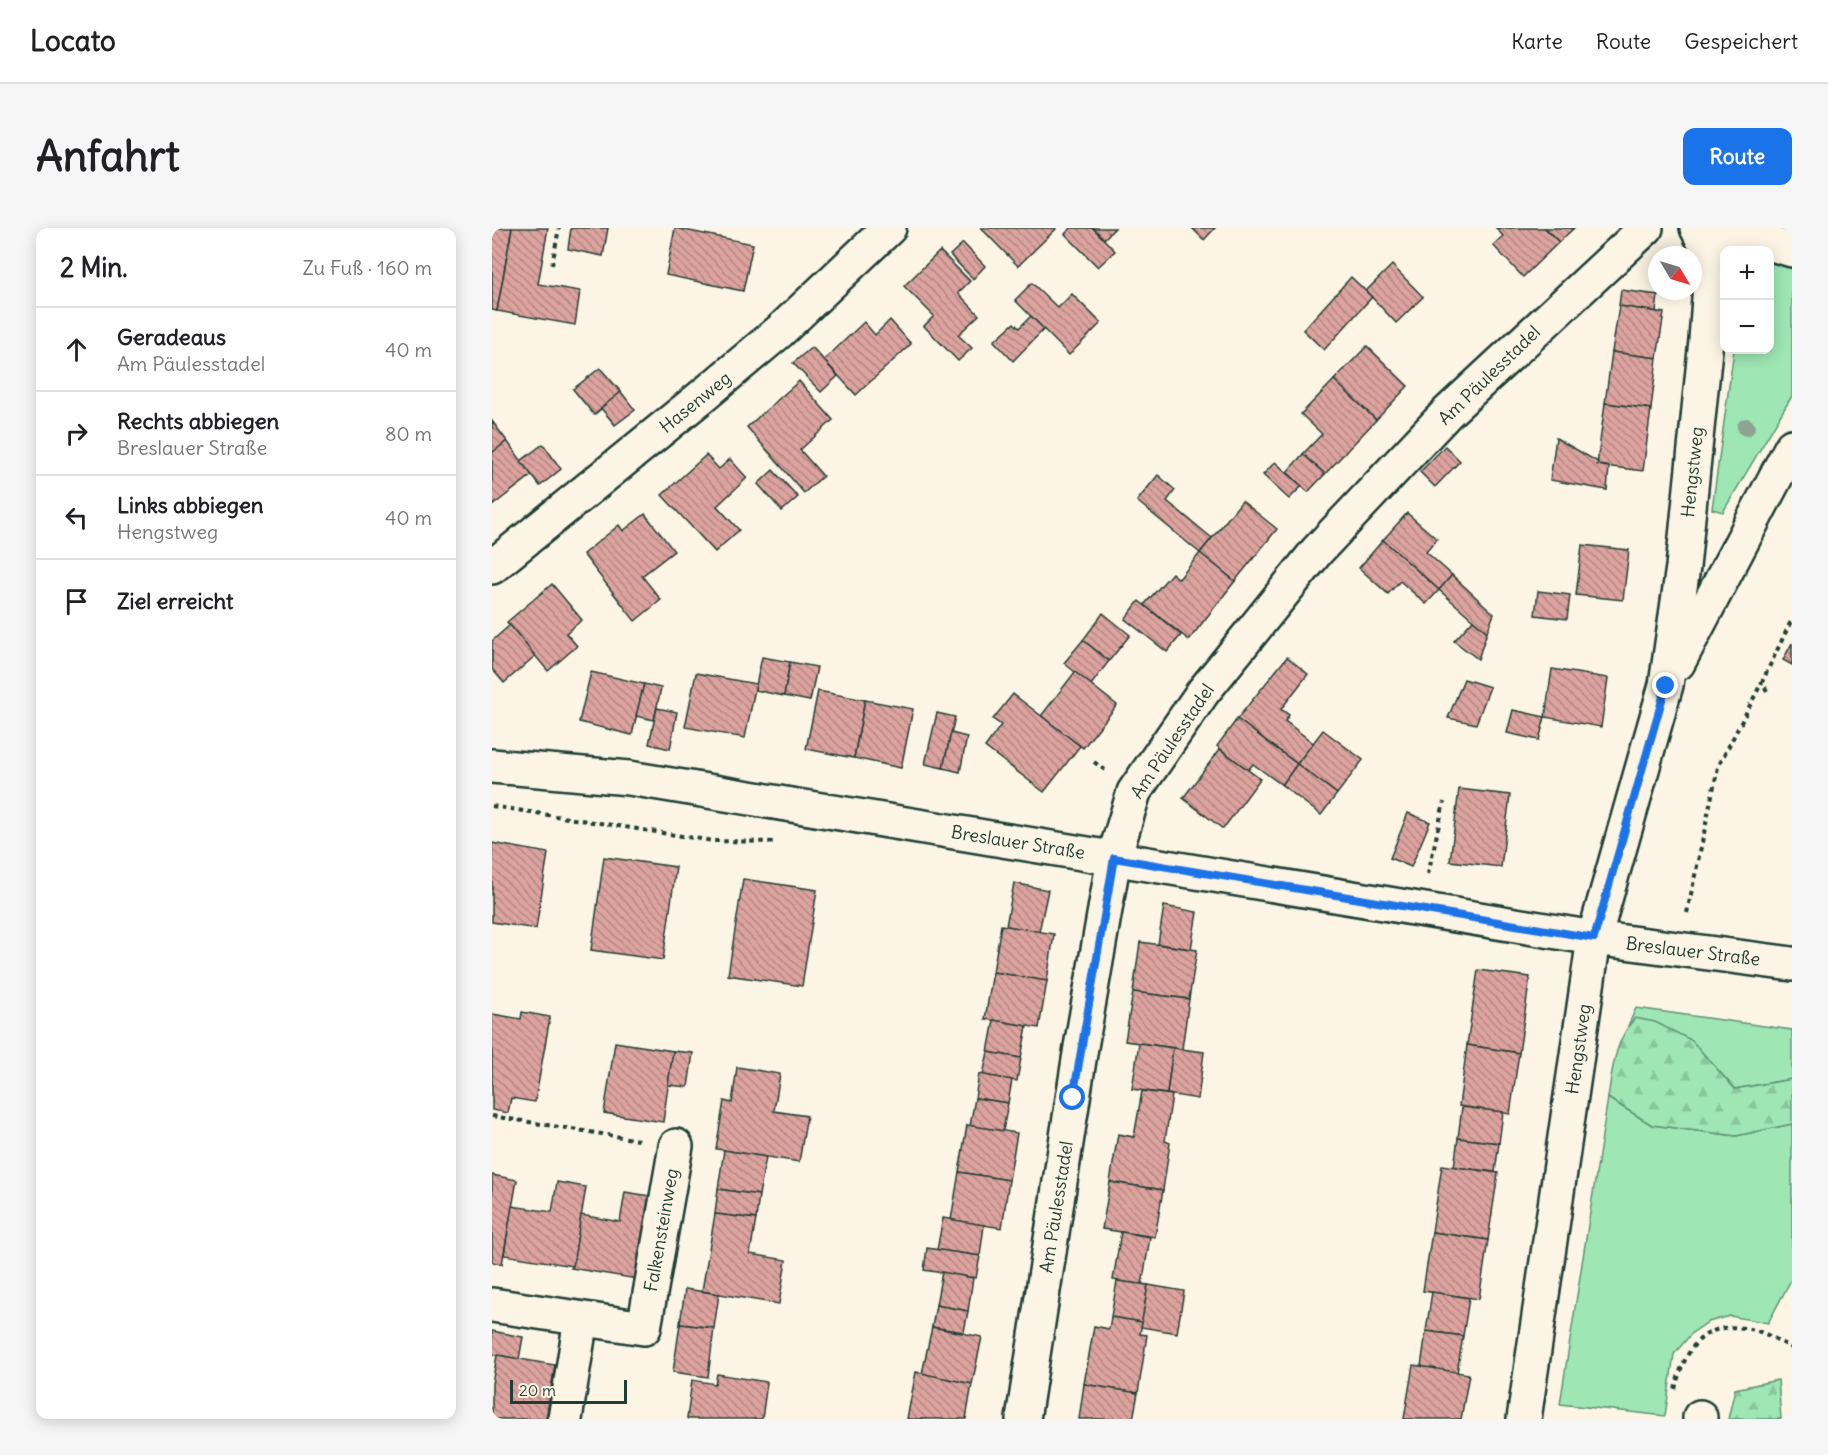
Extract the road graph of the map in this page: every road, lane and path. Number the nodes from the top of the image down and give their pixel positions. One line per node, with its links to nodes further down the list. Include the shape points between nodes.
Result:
1 (559, 228): 7 (path)
2 (1646, 228): 18 (street, Am Päulesstadel, via 1447,413 1317,550 1203,692 1134,792)
3 (1697, 228): 5 (street)
4 (882, 230): 9 (street, Hasenweg, via 780,331)
5 (1715, 243): 6 (street); 12 (street, Hengstweg, via 1683,567)
6 (1792, 250)
7 (552, 265)
8 (1792, 446): 12 (street, Hengstweg)
9 (492, 567)
10 (1792, 619): 11 (path)
11 (1762, 681): 13 (path); 21 (path, via 1718,767)
12 (1666, 686): 20 (street, Hengstweg)
13 (1767, 691)
14 (492, 766): 18 (street, Breslauer Straße, via 629,778)
15 (1444, 802): 19 (path)
16 (492, 806): 17 (path, via 712,841)
17 (783, 842)
18 (1114, 858): 19 (street, Breslauer Straße); 30 (street, Am Päulesstadel)
19 (1420, 910): 20 (street, Breslauer Straße)
20 (1594, 938): 21 (street, Breslauer Straße); 31 (street, Hengstweg)
21 (1679, 949): 22 (street, Breslauer Straße)
22 (1792, 964)
23 (492, 1116): 24 (path, Falkensteinweg)
24 (676, 1146): 26 (street, Falkensteinweg, via 644,1328)
25 (492, 1305): 26 (street, Falkensteinweg)
26 (581, 1319): 29 (street)
27 (1792, 1348): 28 (path, via 1758,1332 1730,1327 1714,1331 1697,1340 1687,1353)
28 (1674, 1393)
29 (565, 1419)
30 (1023, 1419)
31 (1524, 1419)

